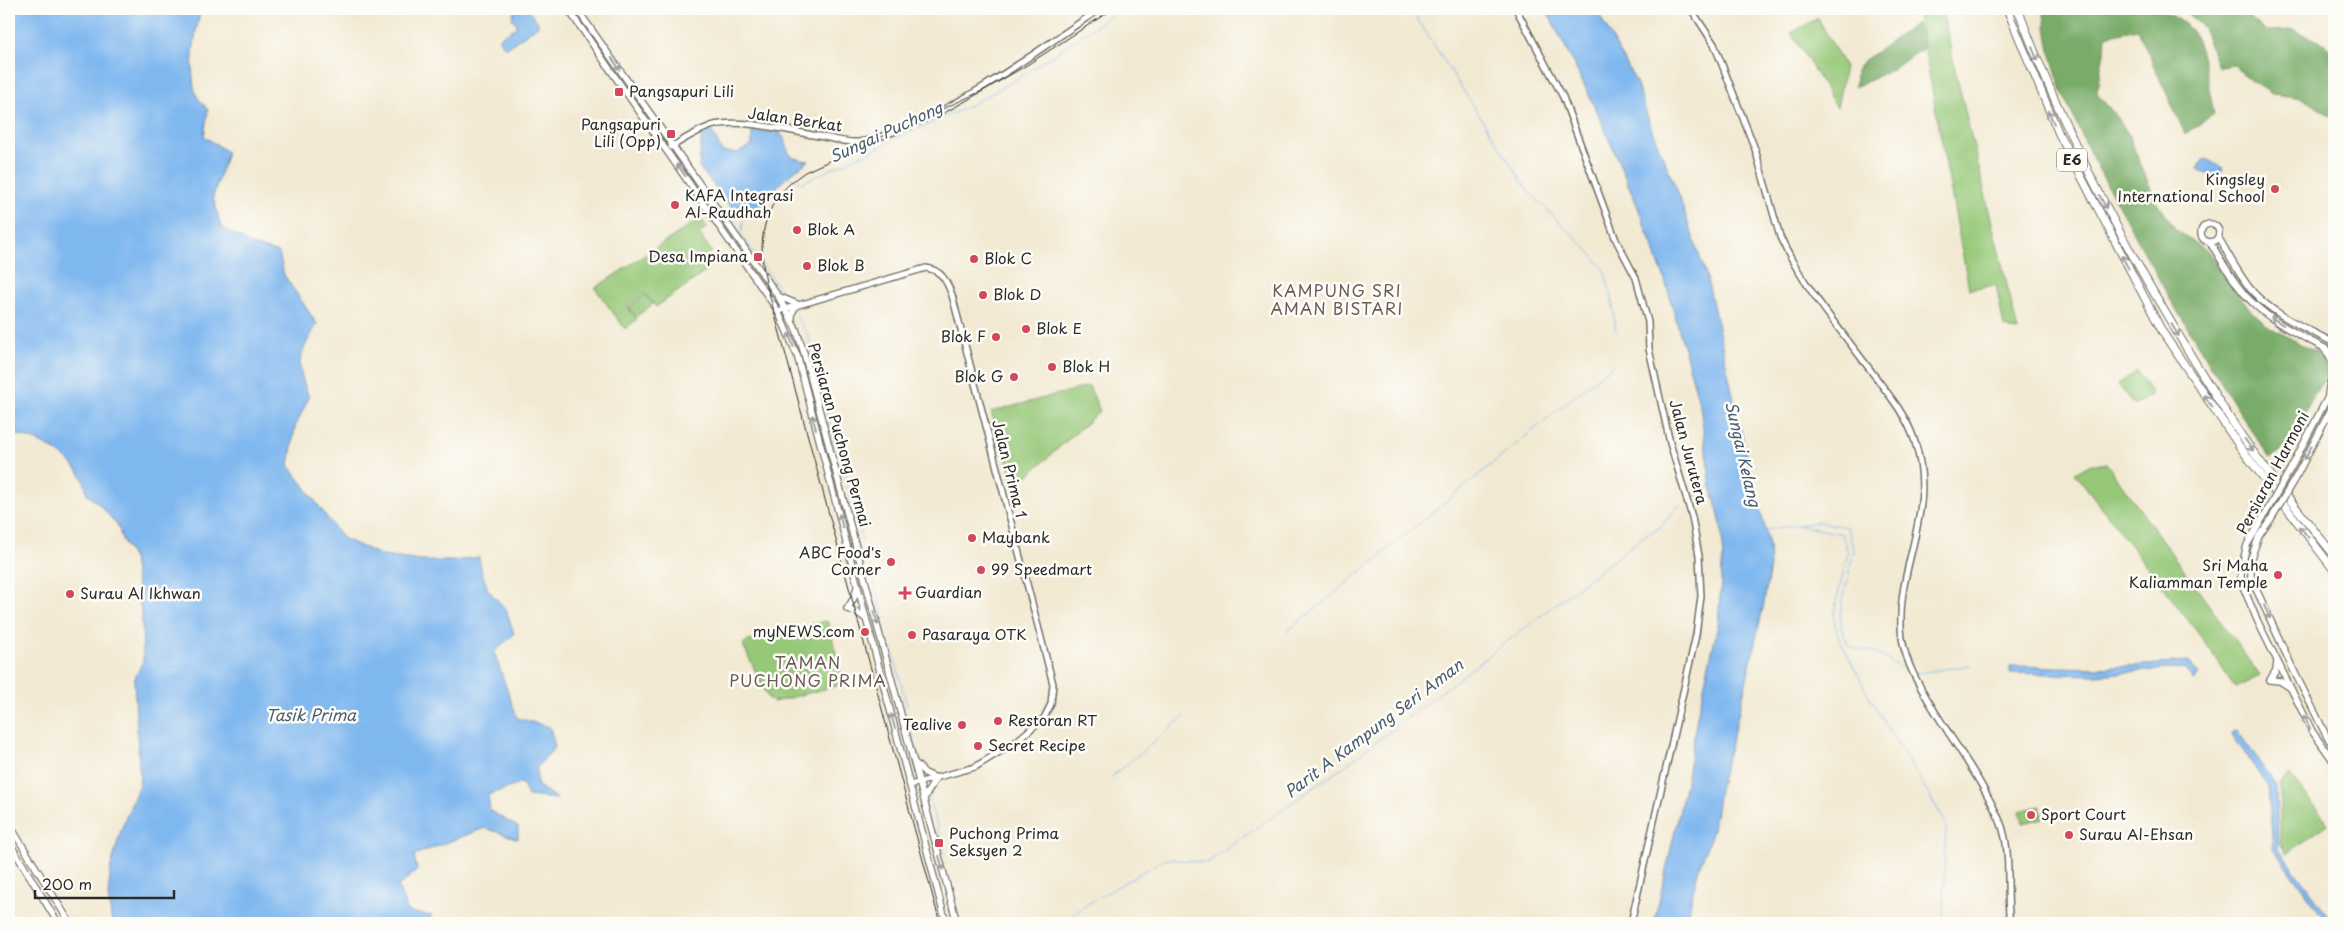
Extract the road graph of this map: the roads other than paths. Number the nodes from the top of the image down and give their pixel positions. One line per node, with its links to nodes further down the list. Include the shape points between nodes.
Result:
1 (568, 9): 9 (main road, Persiaran Puchong Permai)
2 (577, 9): 8 (main road, Persiaran Puchong Permai, one-way to 8)
3 (1100, 9): 8 (street, Jalan Berkat, via 960,101 874,139 857,142 732,124 713,125)
4 (1516, 9): 43 (street, Jalan Jurutera, via 1563,97 1616,240 1636,278 1648,322 1649,348 1670,443 1692,517 1699,556 1701,596 1696,635)
5 (1691, 9): 44 (street, via 1714,44 1755,149 1786,250 1900,411 1914,438 1924,494 1903,596 1902,637 1912,672 2000,823 2007,861)
6 (2007, 9): 25 (highway, E6, one-way to 6, via 2240,448 2184,366 2148,305 2058,134)
7 (2018, 9): 24 (highway, E6, one-way to 24, via 2064,123 2157,300 2246,442)
8 (672, 146): 9 (street, Jalan Berkat); 12 (main road, Persiaran Puchong Permai)
9 (666, 150): 14 (main road, Persiaran Puchong Permai, one-way to 9)
10 (2218, 237): 11 (main road); 11 (main road, via 2216,226 2205,226 2201,235); 16 (main road, via 2245,282 2259,298 2287,318)
11 (2210, 242): 17 (main road, one-way to 11, via 2276,321 2250,301)
12 (778, 296): 13 (main road); 14 (main road, Persiaran Puchong Permai)
13 (797, 304): 14 (street, Jalan Prima 1); 15 (main road); 33 (street, Jalan Prima 1, via 926,268 944,277 952,295 1053,684 1051,704 1044,718 1027,733 975,767)
14 (781, 309): 15 (main road, Persiaran Puchong Permai); 23 (main road, Persiaran Puchong Permai, one-way to 14)
15 (792, 322): 22 (main road, Persiaran Puchong Permai, via 804,353)
16 (2334, 342)
17 (2320, 345): 18 (main road); 20 (main road, via 2334,367)
18 (2334, 353)
19 (2334, 385): 20 (main road, Persiaran Harmoni)
20 (2328, 396): 28 (main road, Persiaran Harmoni, bridge, via 2248,545 2241,570 2241,582)
21 (2334, 403): 30 (main road, Persiaran Harmoni, one-way to 30, bridge, via 2298,472 2259,536 2251,558 2251,578 2293,670)
22 (834, 466): 23 (main road); 31 (main road, Persiaran Puchong Permai, one-way to 31)
23 (827, 469): 26 (main road, Persiaran Puchong Permai, one-way to 23)
24 (2334, 555)
25 (2334, 570)
26 (857, 585): 27 (main road, Persiaran Puchong Permai); 27 (main road, via 847,609)
27 (866, 619): 35 (main road, Persiaran Puchong Permai, one-way to 27)
28 (2277, 662): 29 (main road, Persiaran Harmoni); 29 (main road, via 2270,680 2280,681)
29 (2291, 688): 32 (main road, Persiaran Harmoni, one-way to 29, via 2312,732)
30 (2334, 746)
31 (915, 762): 33 (main road, via 925,773); 34 (main road, Persiaran Puchong Permai)
32 (2334, 762)
33 (936, 778): 34 (street, Jalan Prima 1); 36 (main road)
34 (921, 782): 35 (street, Jalan Prima 1); 36 (main road, Persiaran Puchong Permai)
35 (910, 785): 41 (main road, Persiaran Puchong Permai)
36 (925, 798): 42 (main road, Persiaran Puchong Permai, one-way to 42)
37 (9, 824): 40 (main road)
38 (9, 842): 39 (main road)
39 (58, 923)
40 (70, 923)
41 (946, 923)
42 (957, 923)
43 (1631, 923)
44 (2010, 923)

